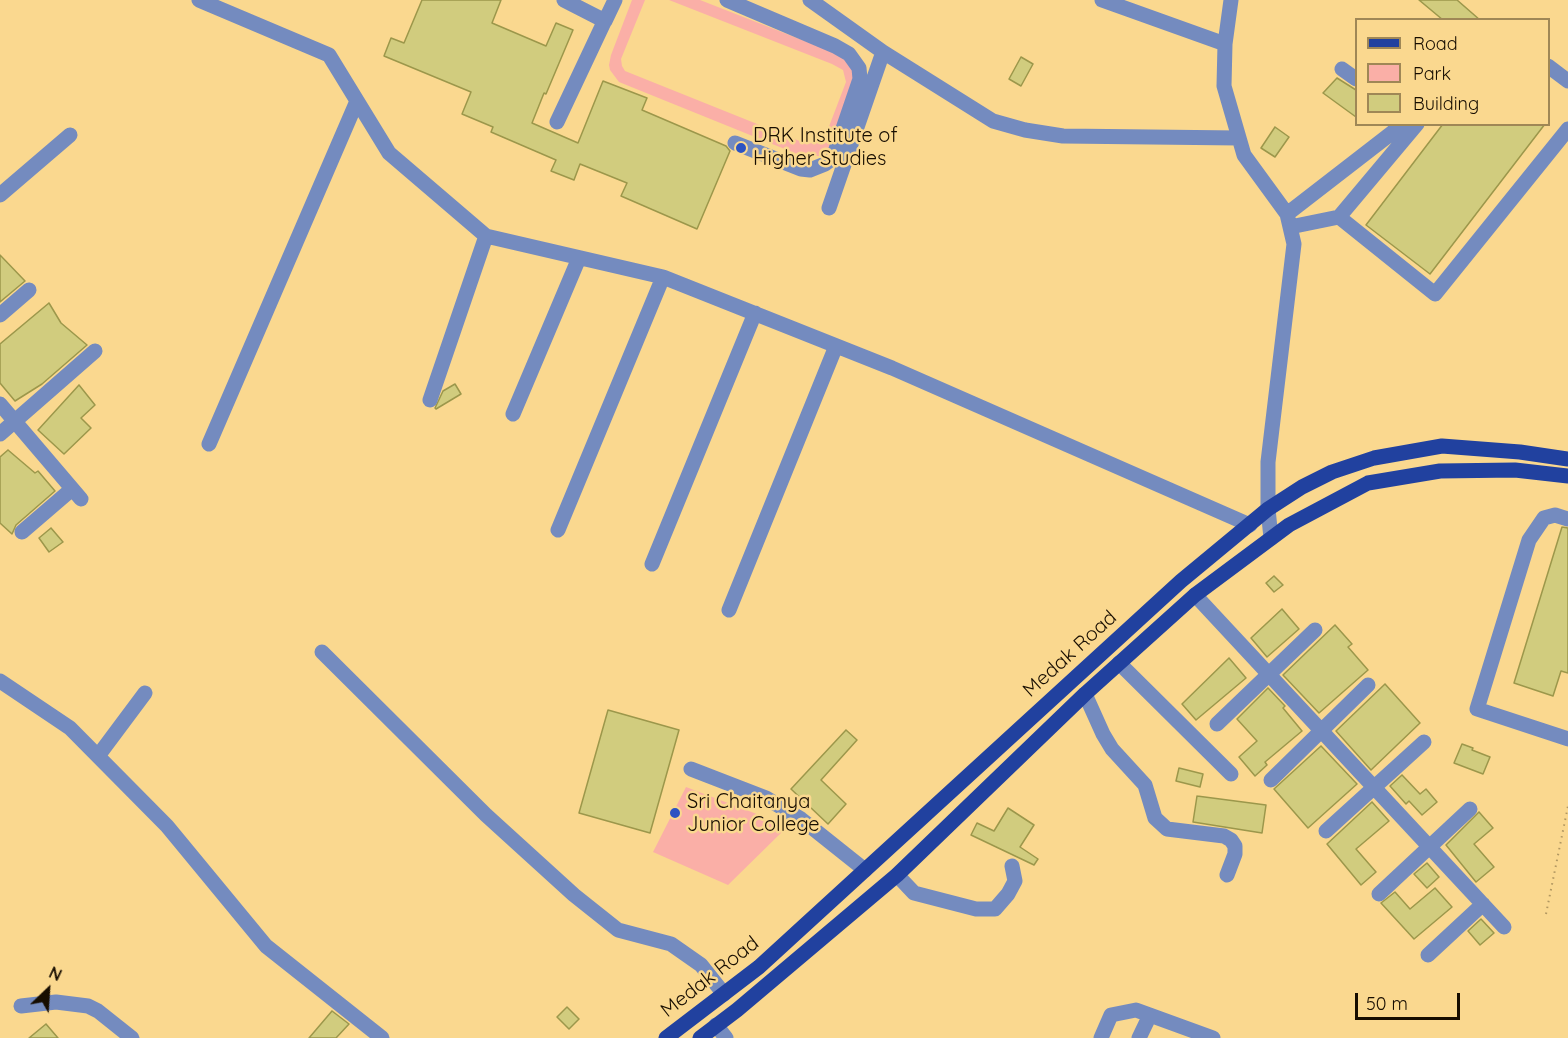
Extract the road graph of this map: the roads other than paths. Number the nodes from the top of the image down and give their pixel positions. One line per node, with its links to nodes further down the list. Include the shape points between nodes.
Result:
1 (199, 0): 15 (street, via 329,55)
2 (564, 0): 8 (street, via 605,21)
3 (615, 0): 8 (street)
4 (727, 0): 22 (street, via 836,46 849,54 860,79 833,158 825,164 801,169)
5 (810, 0): 10 (street)
6 (1102, 0): 9 (street)
7 (1231, 0): 9 (street)
8 (606, 18): 16 (street)
9 (1225, 45): 21 (street, via 1224,86)
10 (883, 52): 21 (street, via 993,121 1025,130 1063,136); 24 (street)
11 (1550, 68): 14 (street)
12 (1342, 69): 13 (street)
13 (1355, 78)
14 (1568, 81)
15 (357, 101): 27 (street, via 389,153); 40 (street)
16 (556, 122)
17 (1398, 126): 26 (street)
18 (1415, 126): 25 (street)
19 (1568, 129): 25 (street, via 1435,294)
20 (70, 135): 23 (street)
21 (1239, 138): 26 (street, via 1244,155)
22 (735, 143)
23 (0, 195)
24 (829, 208)
25 (1340, 217): 26 (street)
26 (1289, 221): 43 (street, via 1294,244 1268,462)
27 (486, 236): 28 (street); 35 (street)
28 (579, 258): 29 (street); 37 (street)
29 (663, 277): 31 (street); 46 (street)
30 (29, 290): 32 (street)
31 (755, 313): 33 (street); 49 (street)
32 (0, 315)
33 (836, 346): 45 (street); 51 (street)
34 (95, 351): 38 (street)
35 (430, 400)
36 (0, 404): 38 (street)
37 (513, 414)
38 (15, 421): 39 (street); 47 (street, via 76,494)
39 (0, 434)
40 (209, 444)
41 (1568, 459): 43 (main road, Medak Road, via 1442,446 1413,450 1332,472)
42 (1568, 476): 48 (main road, Medak Road, via 1515,470 1440,471 1368,483)
43 (1268, 509): 45 (main road, Medak Road); 48 (street)
44 (1568, 519): 62 (street, via 1555,515 1544,518 1529,540 1477,709)
45 (1250, 525): 73 (main road, Medak Road, via 1181,581)
46 (558, 531)
47 (22, 532)
48 (1271, 538): 50 (main road, Medak Road)
49 (652, 564)
50 (1195, 595): 54 (main road, Medak Road); 55 (street)
51 (729, 610)
52 (1315, 630): 55 (street)
53 (322, 652): 80 (street, via 486,815 574,895 618,930 671,944 701,965)
54 (1119, 663): 59 (main road, Medak Road); 66 (street)
55 (1269, 674): 60 (street); 61 (street)
56 (0, 681): 64 (street, via 70,728)
57 (1368, 685): 61 (street)
58 (145, 693): 64 (street)
59 (1085, 694): 74 (street, via 1112,749 1145,784 1155,819 1167,829 1231,840 1235,846); 75 (main road, Medak Road)
60 (1217, 724)
61 (1322, 731): 67 (street); 68 (street)
62 (1568, 739)
63 (1424, 742): 68 (street)
64 (98, 756): 85 (street, via 167,826 267,946)
65 (691, 769): 73 (street, via 766,798 801,819)
66 (1231, 774)
67 (1271, 780)
68 (1374, 787): 70 (street); 71 (street)
69 (1470, 809): 71 (street)
70 (1326, 831)
71 (1429, 847): 76 (street); 77 (street)
72 (1012, 866): 75 (street, via 1015,881 995,909 976,909 914,893)
73 (865, 870): 80 (main road, Medak Road)
74 (1227, 874)
75 (897, 875): 83 (main road, Medak Road)
76 (1379, 894)
77 (1483, 904): 78 (street); 79 (street)
78 (1504, 927)
79 (1428, 955)
80 (724, 994): 86 (main road, Medak Road)
81 (21, 1006): 84 (street, via 56,1002 88,1006)
82 (1150, 1015): 89 (street, via 1136,1010 1111,1015); 90 (street); 91 (street)
83 (716, 1025): 87 (main road, Medak Road); 88 (street)
84 (132, 1038)
85 (382, 1038)
86 (666, 1038)
87 (700, 1038)
88 (726, 1038)
89 (1101, 1038)
90 (1139, 1038)
91 (1213, 1038)

